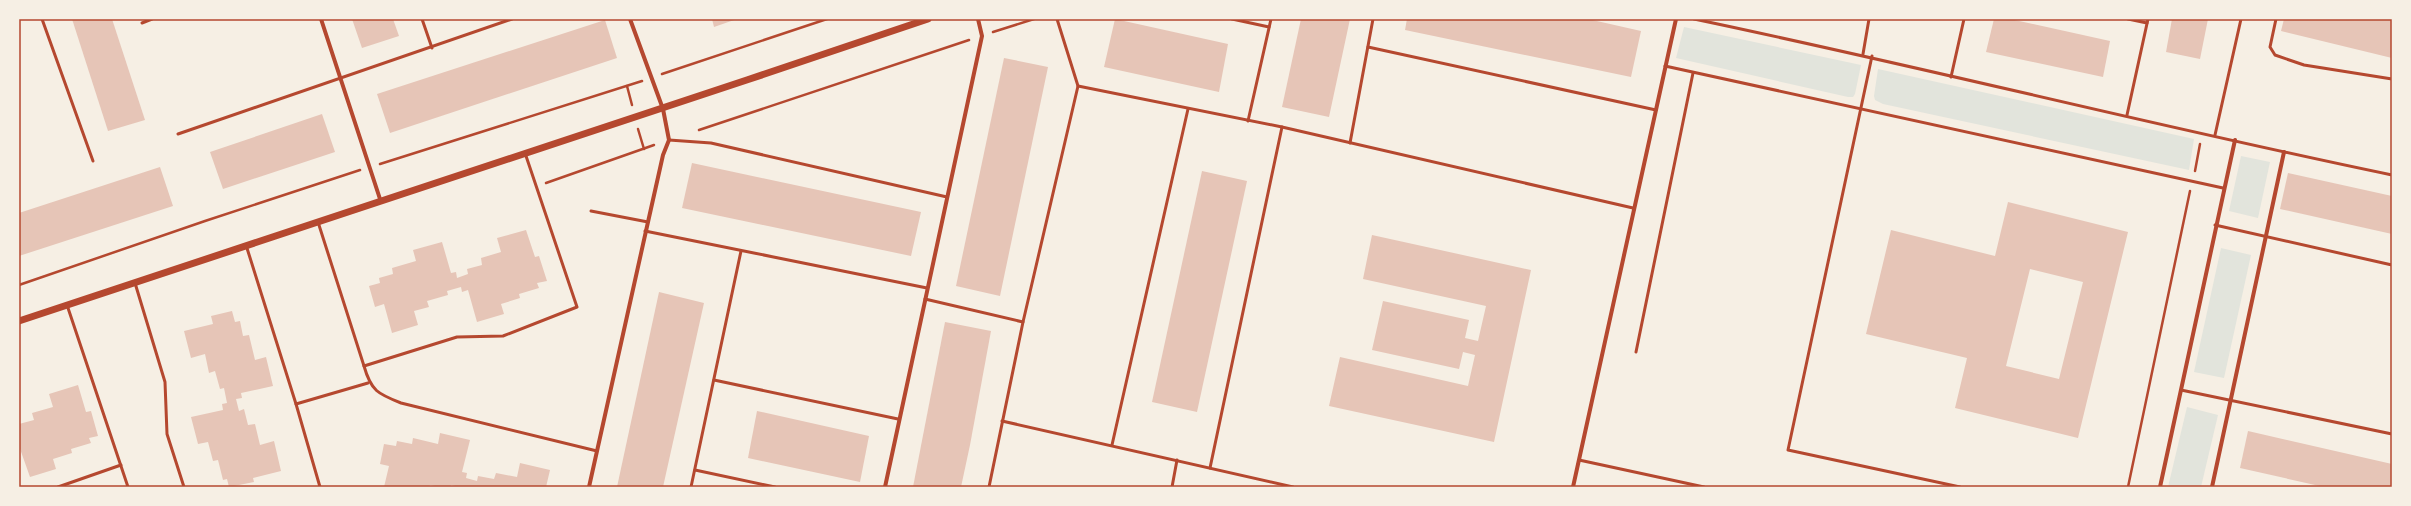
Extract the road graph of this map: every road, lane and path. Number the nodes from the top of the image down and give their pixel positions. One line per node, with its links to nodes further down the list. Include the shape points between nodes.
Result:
1 (42, 19): 58 (lane)
2 (152, 19): 23 (lane)
3 (320, 19): 36 (street)
4 (422, 19): 28 (lane)
5 (512, 19): 28 (lane)
6 (630, 19): 34 (street)
7 (826, 19): 34 (path)
8 (928, 19): 41 (street)
9 (978, 19): 26 (street)
10 (1034, 19): 26 (path)
11 (1057, 19): 38 (lane)
12 (1232, 19): 25 (lane)
13 (1271, 19): 25 (lane)
14 (1373, 19): 27 (lane)
15 (1676, 19): 31 (street)
16 (1694, 19): 29 (lane)
17 (1870, 19): 29 (lane)
18 (1964, 19): 33 (lane)
19 (2128, 19): 24 (lane)
20 (2148, 19): 24 (lane)
21 (2241, 19): 50 (lane)
22 (2276, 19): 35 (lane, via 2270,47 2275,55 2304,65)
23 (142, 23)
24 (2147, 23): 44 (lane)
25 (1269, 27): 45 (lane)
26 (982, 36): 47 (path); 64 (street)
27 (1368, 47): 43 (lane); 54 (lane)
28 (432, 48): 36 (lane)
29 (1863, 54): 30 (lane)
30 (1872, 56): 33 (lane); 40 (lane)
31 (1665, 66): 32 (lane); 43 (street)
32 (1693, 73): 40 (lane); 83 (lane)
33 (1951, 77): 44 (lane)
34 (651, 78): 37 (path); 41 (street)
35 (2392, 79)
36 (341, 80): 49 (lane); 59 (street)
37 (627, 86): 39 (path); 59 (path)
38 (1078, 86): 42 (lane); 82 (lane)
39 (631, 101)
40 (1861, 107): 61 (lane); 115 (lane, via 1788,450)
41 (663, 109): 52 (street); 56 (street)
42 (1188, 109): 45 (lane); 93 (lane)
43 (1656, 110): 66 (street)
44 (2127, 115): 48 (lane)
45 (1248, 121): 46 (lane)
46 (1282, 127): 54 (lane); 98 (lane)
47 (696, 130)
48 (2203, 132): 50 (lane); 61 (path)
49 (178, 134)
50 (2215, 135): 53 (lane)
51 (640, 136): 55 (path)
52 (669, 140): 55 (path); 64 (lane, via 711,143); 69 (street, via 663,155)
53 (2235, 140): 57 (lane); 63 (street)
54 (1350, 143): 66 (lane)
55 (644, 149): 62 (path)
56 (524, 152): 62 (lane); 65 (street)
57 (2284, 152): 60 (lane); 72 (street)
58 (93, 162)
59 (369, 167): 65 (street); 77 (path)
60 (2392, 175)
61 (2193, 180): 63 (lane); 116 (path)
62 (537, 186): 84 (lane, via 577,307 503,336 456,337)
63 (2223, 188): 70 (street)
64 (947, 197): 78 (street)
65 (380, 199): 68 (street)
66 (1633, 208): 96 (street)
67 (591, 211): 69 (lane)
68 (317, 220): 73 (street); 84 (lane)
69 (648, 222): 71 (street)
70 (2215, 225): 72 (lane); 87 (street)
71 (646, 231): 74 (lane); 94 (street)
72 (2265, 238): 75 (lane); 88 (street)
73 (246, 243): 76 (street); 89 (lane)
74 (741, 251): 78 (lane); 85 (lane)
75 (2392, 265)
76 (134, 281): 80 (street); 103 (lane, via 165,382 167,434)
77 (19, 285)
78 (927, 288): 79 (street)
79 (925, 299): 82 (lane); 90 (street)
80 (67, 304): 81 (street); 97 (lane)
81 (19, 321)
82 (1023, 322): 91 (lane)
83 (1636, 352)
84 (364, 366): 86 (lane)
85 (714, 380): 90 (lane); 99 (lane)
86 (368, 383): 89 (lane); 94 (lane, via 381,395 401,403)
87 (2181, 390): 88 (lane); 117 (street)
88 (2230, 400): 92 (lane); 118 (street)
89 (296, 404): 104 (lane)
90 (898, 419): 108 (street)
91 (1002, 421): 93 (lane); 109 (lane)
92 (2392, 434)
93 (1112, 445): 95 (lane)
94 (597, 451): 105 (street)
95 (1177, 460): 98 (lane); 110 (lane)
96 (1579, 460): 113 (street); 114 (lane)
97 (121, 465): 101 (lane); 102 (lane)
98 (1210, 468): 100 (lane)
99 (695, 470): 106 (lane); 107 (lane)
100 (1271, 482): 111 (lane); 112 (lane)
101 (58, 487)
102 (128, 487)
103 (184, 487)
104 (320, 487)
105 (589, 487)
106 (691, 487)
107 (775, 487)
108 (885, 487)
109 (989, 487)
110 (1172, 487)
111 (1270, 487)
112 (1293, 487)
113 (1573, 487)
114 (1704, 487)
115 (1960, 487)
116 (2128, 487)
117 (2160, 487)
118 (2213, 487)

